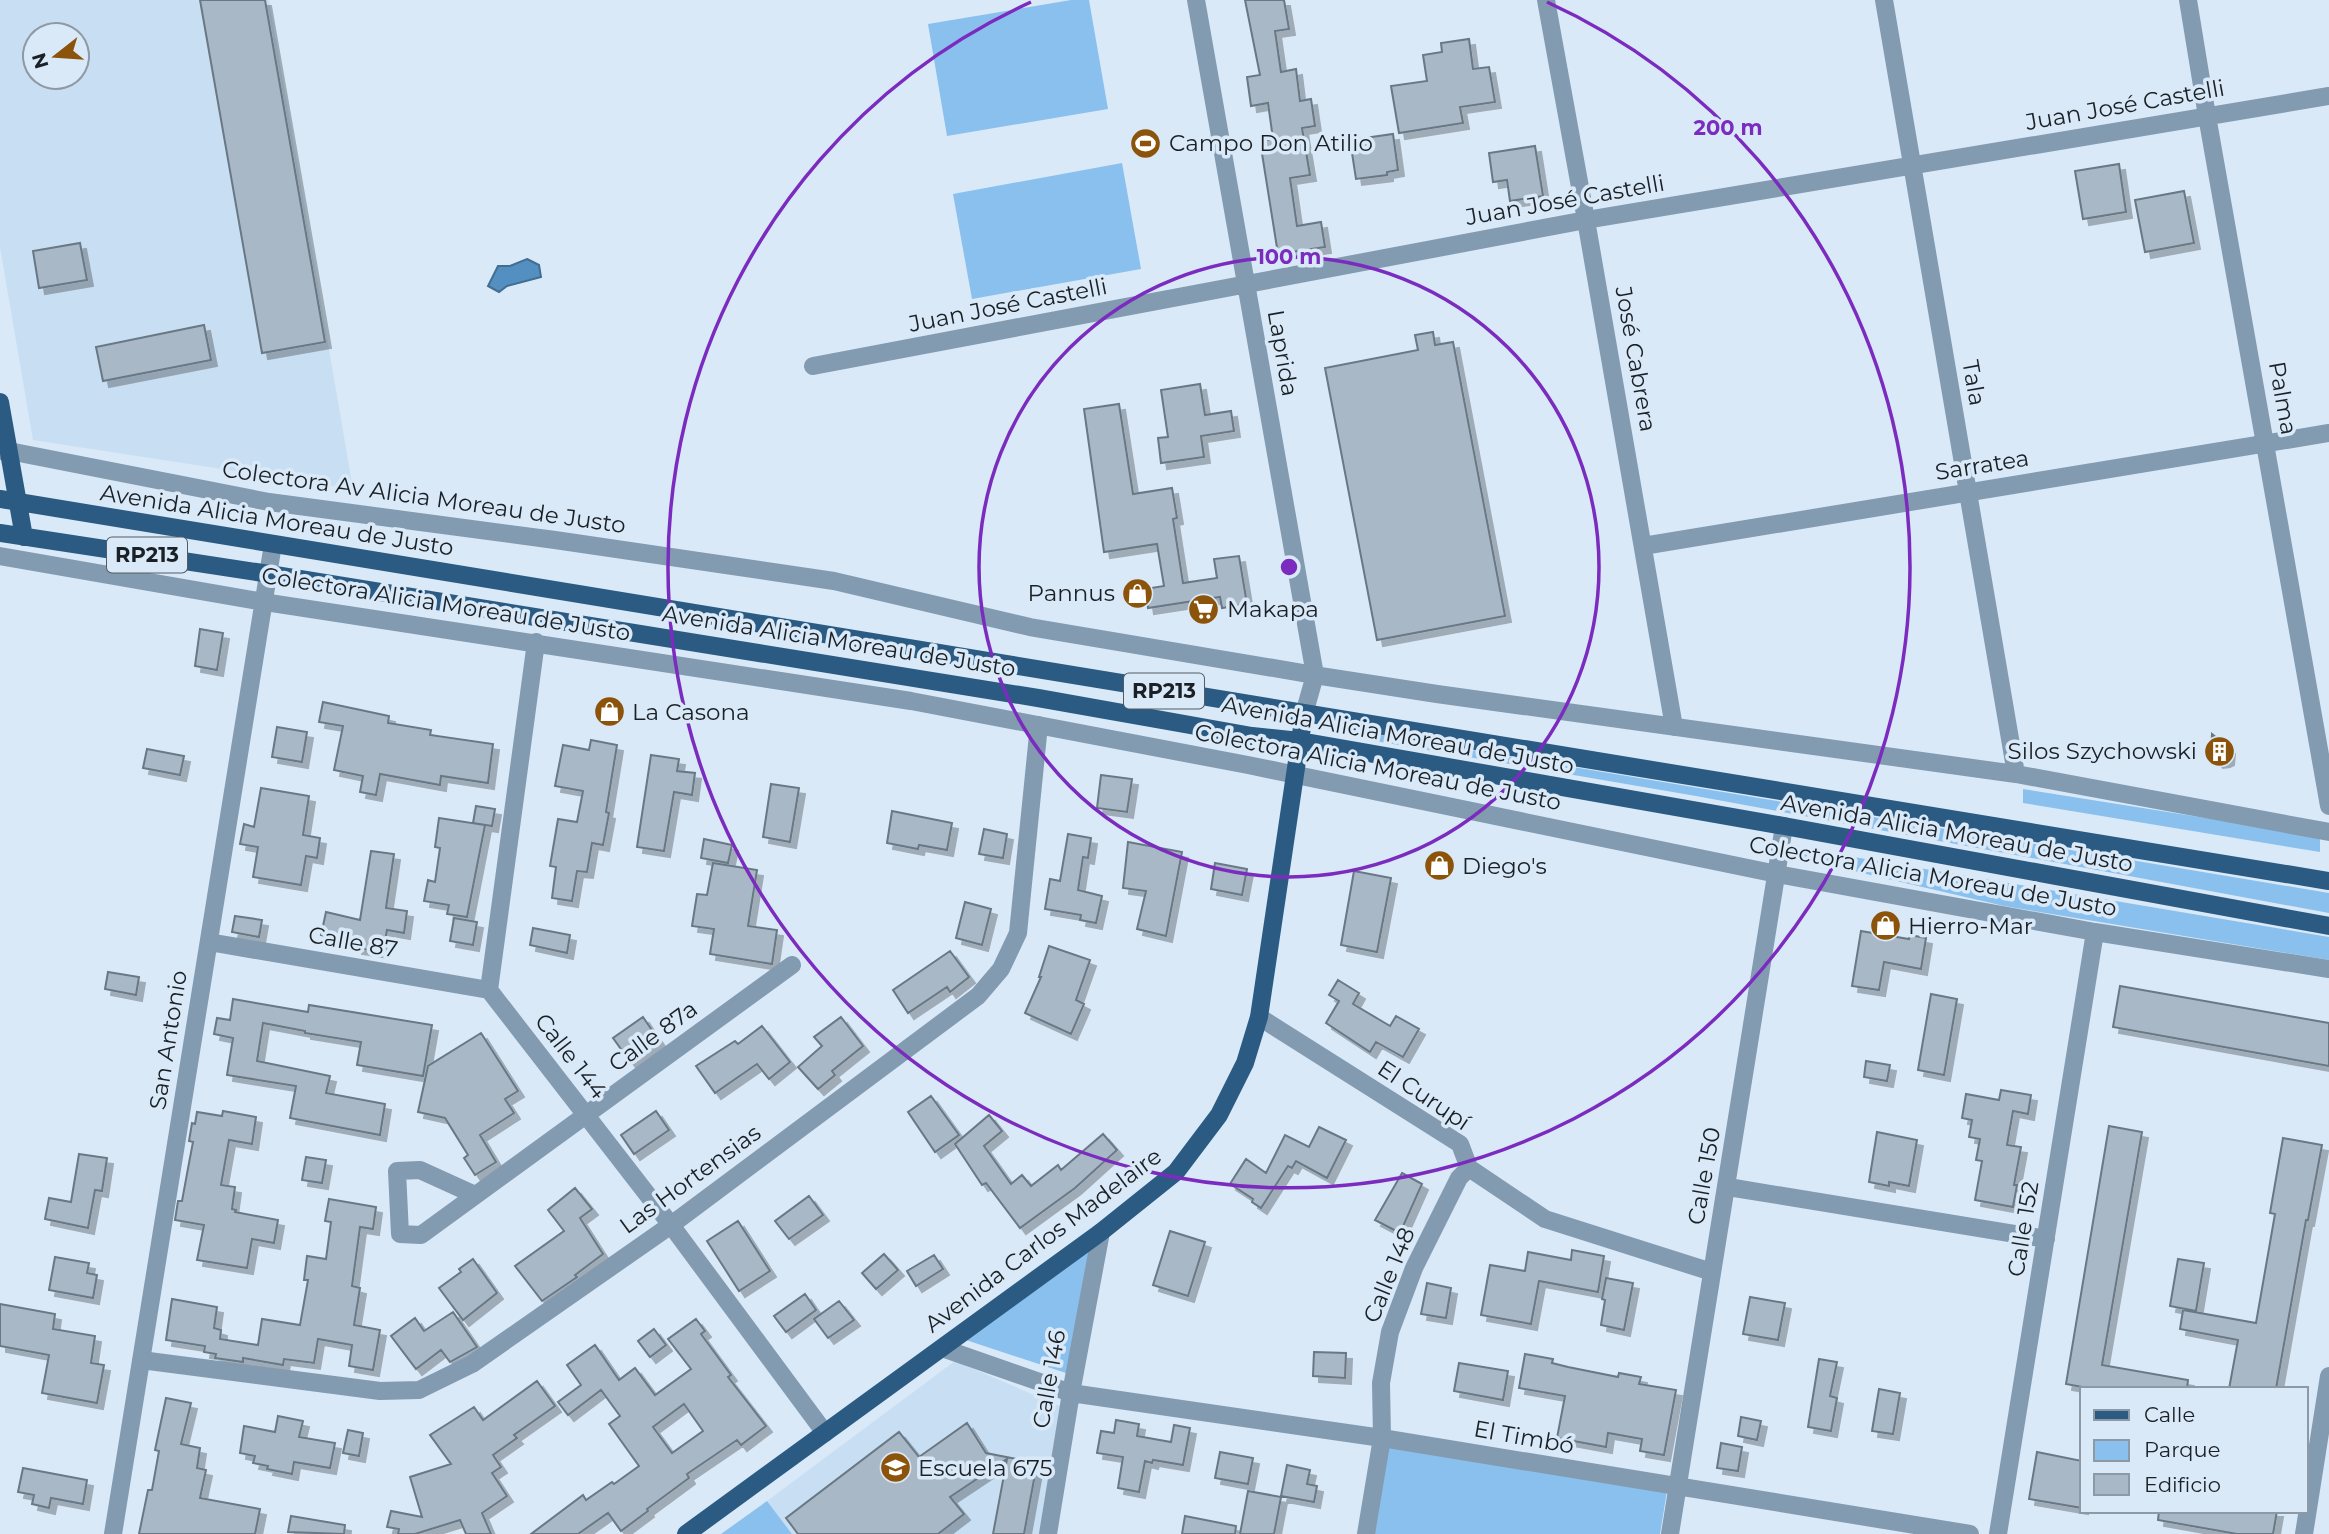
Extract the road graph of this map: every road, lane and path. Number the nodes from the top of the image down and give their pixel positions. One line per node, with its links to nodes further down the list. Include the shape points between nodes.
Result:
1 (1196, 0): 9 (street, Laprida)
2 (1546, 0): 8 (street, José Cabrera)
3 (1884, 0): 7 (street, Tala)
4 (2188, 0): 6 (street, Palma)
5 (2329, 96): 6 (street, Juan José Castelli)
6 (2207, 116): 7 (street, Juan José Castelli); 13 (street, Palma)
7 (1912, 166): 8 (street, Juan José Castelli); 15 (street, Tala)
8 (1586, 220): 9 (street, Juan José Castelli); 19 (street, José Cabrera)
9 (1246, 286): 10 (street, Juan José Castelli); 25 (street, Laprida)
10 (813, 366)
11 (0, 402): 14 (main road)
12 (2329, 433): 13 (street, Sarratea)
13 (2267, 444): 15 (street, Sarratea); 32 (street, Palma)
14 (4, 451): 16 (main road); 25 (street, Colectora Av Alicia Moreau de Justo, via 269,502 834,581 1030,627)
15 (1968, 492): 19 (street, Sarratea); 31 (street, Tala)
16 (9, 500): 18 (main road); 20 (main road, Avenida Alicia Moreau de Justo / RP213)
17 (0, 533): 18 (main road, Avenida Alicia Moreau de Justo / RP213)
18 (24, 537): 22 (main road, Avenida Alicia Moreau de Justo / RP213)
19 (1643, 546): 28 (street, José Cabrera)
20 (272, 549): 22 (street, San Antonio); 26 (main road, Avenida Alicia Moreau de Justo / RP213)
21 (0, 556): 23 (street, Colectora Alicia Moreau de Justo)
22 (269, 574): 23 (street, San Antonio); 29 (main road, Avenida Alicia Moreau de Justo / RP213)
23 (264, 602): 24 (street, Colectora Alicia Moreau de Justo); 39 (street, San Antonio)
24 (536, 642): 27 (street, Colectora Alicia Moreau de Justo); 42 (street)
25 (1315, 675): 26 (street, Laprida); 28 (street)
26 (1304, 714): 29 (main road, Avenida Carlos Madelaire); 36 (main road, Avenida Alicia Moreau de Justo / RP213)
27 (1039, 725): 30 (street, Colectora Alicia Moreau de Justo); 48 (street, Las Hortensias, via 1018,933 1001,969 978,996)
28 (1674, 727): 31 (street)
29 (1300, 741): 30 (main road, Avenida Carlos Madelaire); 33 (main road, Avenida Alicia Moreau de Justo / RP213)
30 (1295, 774): 35 (street, Colectora Alicia Moreau de Justo); 43 (main road, Avenida Carlos Madelaire)
31 (2016, 774): 34 (street)
32 (2329, 806)
33 (1784, 826): 35 (street, Calle 150); 37 (main road, Avenida Alicia Moreau de Justo / RP213)
34 (2329, 832)
35 (1777, 874): 38 (street, Colectora Alicia Moreau de Justo); 46 (street, Calle 150)
36 (2329, 881)
37 (2329, 926)
38 (2095, 932): 41 (street, Colectora Alicia Moreau de Justo); 50 (street, Calle 152)
39 (209, 942): 42 (street, Calle 87); 53 (street, San Antonio)
40 (792, 965): 44 (street, Calle 87a)
41 (2329, 969)
42 (489, 990): 44 (street, Calle 144)
43 (1259, 1017): 45 (street, El Curupí, via 1460,1144); 49 (main road, Avenida Carlos Madelaire, via 1245,1063 1219,1115 1176,1172)
44 (586, 1115): 47 (street, Calle 87a); 48 (street, Calle 144)
45 (1469, 1168): 51 (street, El Curupí, via 1545,1219); 57 (street, Calle 148, via 1459,1178 1414,1268 1390,1332 1381,1383)
46 (1728, 1187): 50 (street); 51 (street, Calle 150)
47 (475, 1195): 47 (street, Calle 87a, via 420,1170 397,1171 400,1234 421,1235)
48 (671, 1225): 53 (street, Las Hortensias, via 472,1364 419,1390 380,1391); 56 (street, Calle 144)
49 (1101, 1232): 52 (main road, Avenida Carlos Madelaire); 55 (street, Calle 146)
50 (2046, 1239): 67 (street, Calle 152)
51 (1712, 1272): 58 (street, Calle 150)
52 (942, 1348): 55 (street); 56 (main road, Avenida Carlos Madelaire)
53 (141, 1360): 61 (street, San Antonio)
54 (2329, 1376): 59 (street)
55 (1071, 1393): 57 (street, El Timbó); 63 (street, Calle 146)
56 (825, 1433): 62 (main road, Avenida Carlos Madelaire)
57 (1382, 1438): 58 (street, El Timbó); 64 (street, Calle 148)
58 (1677, 1488): 65 (street, Calle 150); 66 (street, El Timbó)
59 (2308, 1509)
60 (2307, 1513): 68 (street)
61 (113, 1534)
62 (687, 1534)
63 (1048, 1534)
64 (1366, 1534)
65 (1670, 1534)
66 (1969, 1534)
67 (1998, 1534)
68 (2304, 1534)

